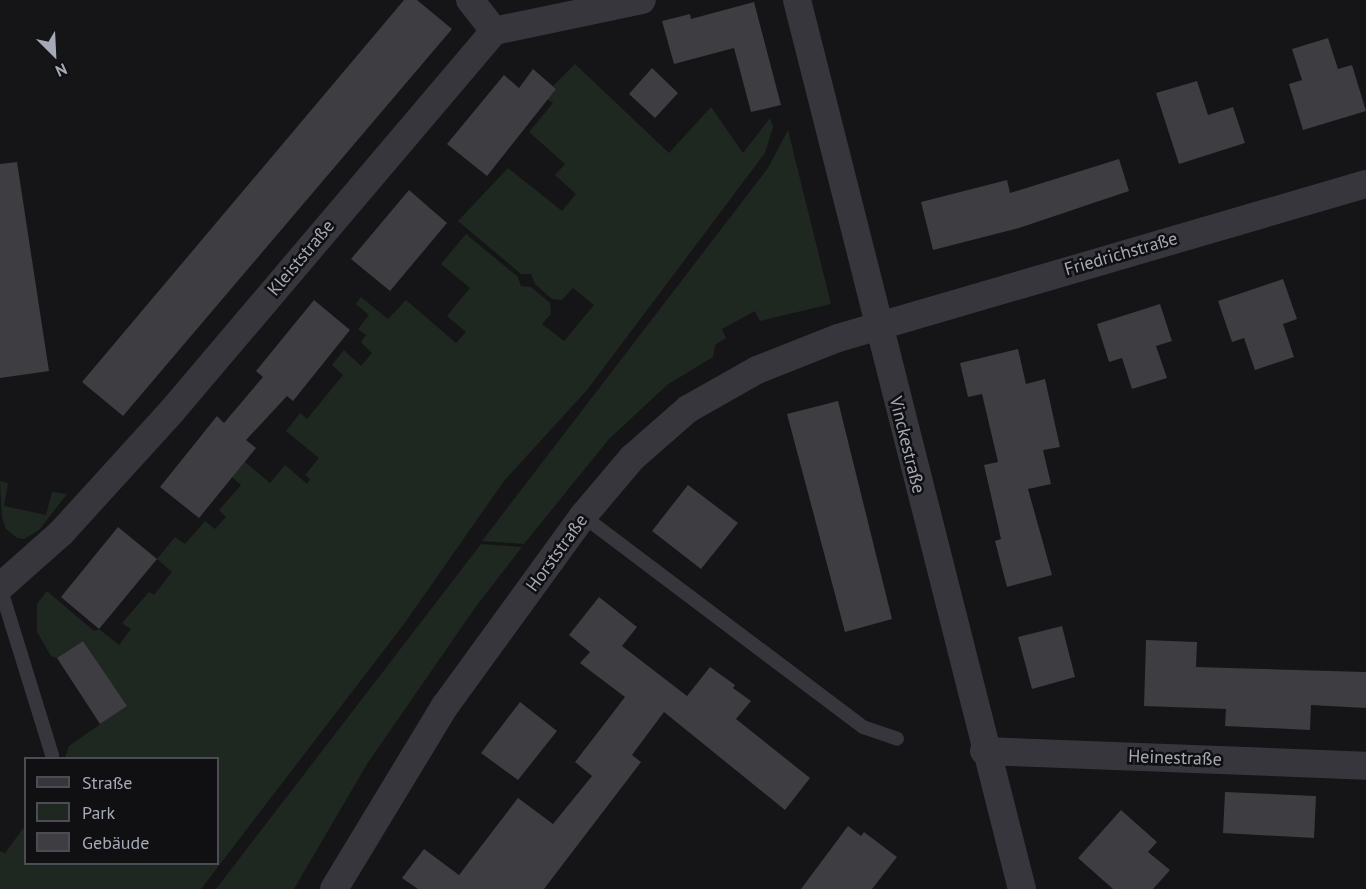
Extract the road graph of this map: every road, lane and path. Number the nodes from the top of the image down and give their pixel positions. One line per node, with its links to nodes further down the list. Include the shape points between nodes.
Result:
1 (470, 0): 4 (street)
2 (642, 0): 4 (street)
3 (797, 0): 6 (street, Vinckestraße)
4 (494, 31): 8 (street, Kleiststraße, via 172,411 60,532)
5 (1366, 184): 6 (street, Friedrichstraße)
6 (877, 325): 7 (street, Horststraße, via 794,353 688,409 632,458); 10 (street, Vinckestraße)
7 (583, 516): 9 (lane, via 863,727); 13 (street, Horststraße, via 445,706)
8 (0, 589): 11 (lane)
9 (897, 739)
10 (984, 751): 12 (street, Heinestraße); 14 (street, Vinckestraße)
11 (52, 755)
12 (1366, 766)
13 (334, 889)
14 (1022, 889)

